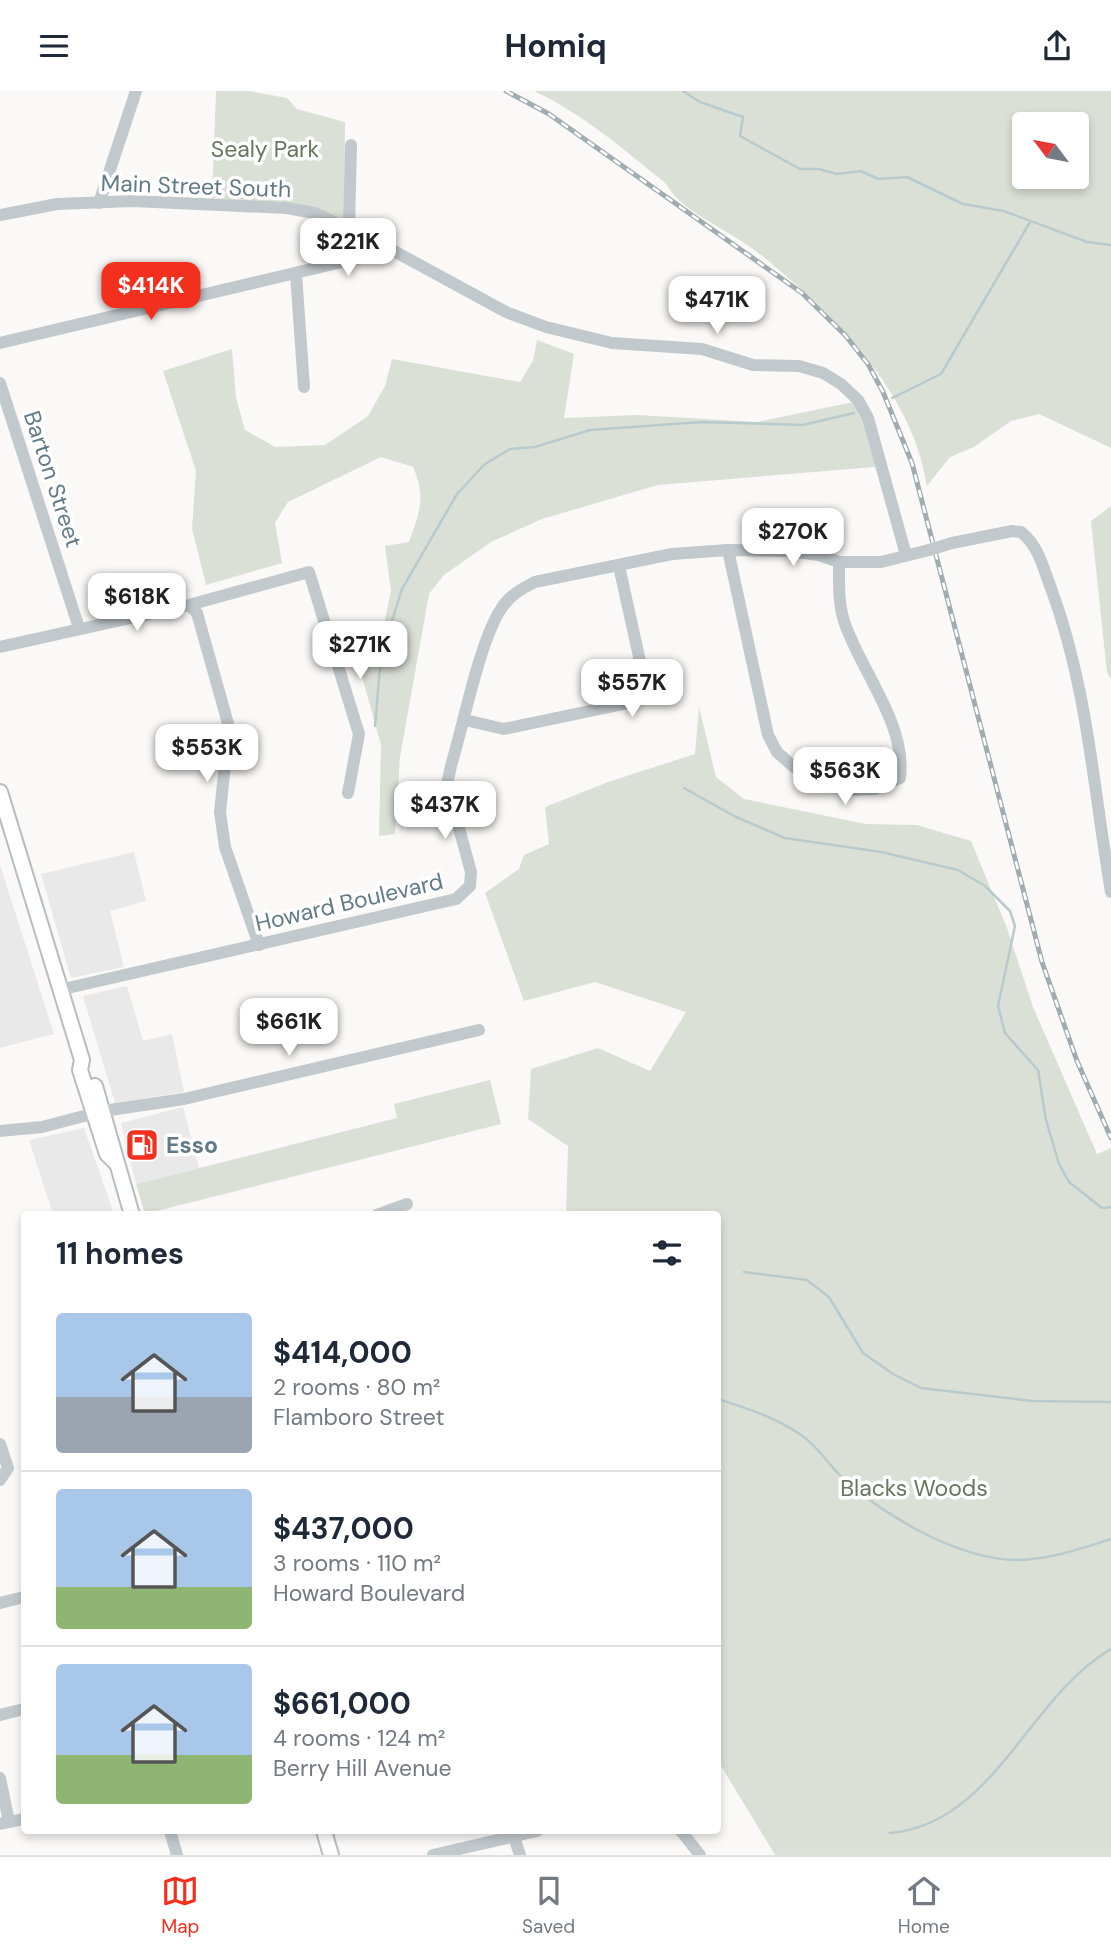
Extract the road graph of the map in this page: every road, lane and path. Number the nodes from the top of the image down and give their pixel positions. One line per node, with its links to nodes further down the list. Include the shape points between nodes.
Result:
1 (136, 91): 3 (street)
2 (351, 145): 5 (street)
3 (99, 203): 4 (street, Main Street South, via 57,204); 5 (street, Main Street South, via 286,208 315,213)
4 (0, 215)
5 (349, 228): 6 (street, Main Street South)
6 (392, 250): 7 (street); 12 (street, Main Street South, via 506,312 546,327 612,343 702,349 753,365 799,366 841,384 868,418)
7 (296, 274): 8 (street); 10 (street)
8 (0, 343)
9 (0, 383): 16 (street, Barton Street)
10 (304, 387)
11 (728, 550): 13 (street, Howard Boulevard, via 788,551); 13 (street, via 768,735 777,753 794,767 845,790 874,789 900,778 901,764 886,710 844,622); 14 (street, Howard Boulevard, via 671,554)
12 (906, 555): 13 (street, Howard Boulevard, via 881,562); 21 (street, Howard Boulevard, bridge, via 1012,531 1021,532 1037,549 1077,667)
13 (839, 562)
14 (619, 566): 18 (street, Howard Boulevard, via 535,582 518,590 500,609 489,634); 18 (street, via 645,684 642,696 525,727 504,729)
15 (189, 605): 16 (street); 20 (street, via 309,572 359,734); 22 (street, via 197,613 229,727 220,811 225,847)
16 (79, 628): 17 (street)
17 (0, 647)
18 (465, 720): 22 (street, Howard Boulevard, via 447,784 471,872 470,886 456,899)
19 (0, 792): 23 (main road)
20 (348, 793)
21 (1111, 892)
22 (258, 945): 23 (street, Howard Boulevard)
23 (59, 990): 25 (main road, via 82,1060 80,1070)
24 (479, 1030): 25 (street, via 184,1099)
25 (99, 1112): 26 (street, via 42,1127); 28 (main road, via 107,1154 117,1164)
26 (0, 1131)
27 (407, 1204): 29 (street)
28 (131, 1211)
29 (388, 1211)
30 (0, 1444): 31 (street, via 8,1468)
31 (0, 1480)
32 (21, 1598): 33 (street)
33 (0, 1603)
34 (21, 1710): 35 (street)
35 (0, 1715)
36 (0, 1778): 37 (street)
37 (4, 1823)
38 (171, 1834): 43 (street)
39 (325, 1834): 44 (main road)
40 (509, 1834): 45 (street)
41 (513, 1834): 46 (street)
42 (683, 1834): 47 (street)
43 (177, 1855)
44 (331, 1855)
45 (433, 1855)
46 (520, 1855)
47 (700, 1855)

